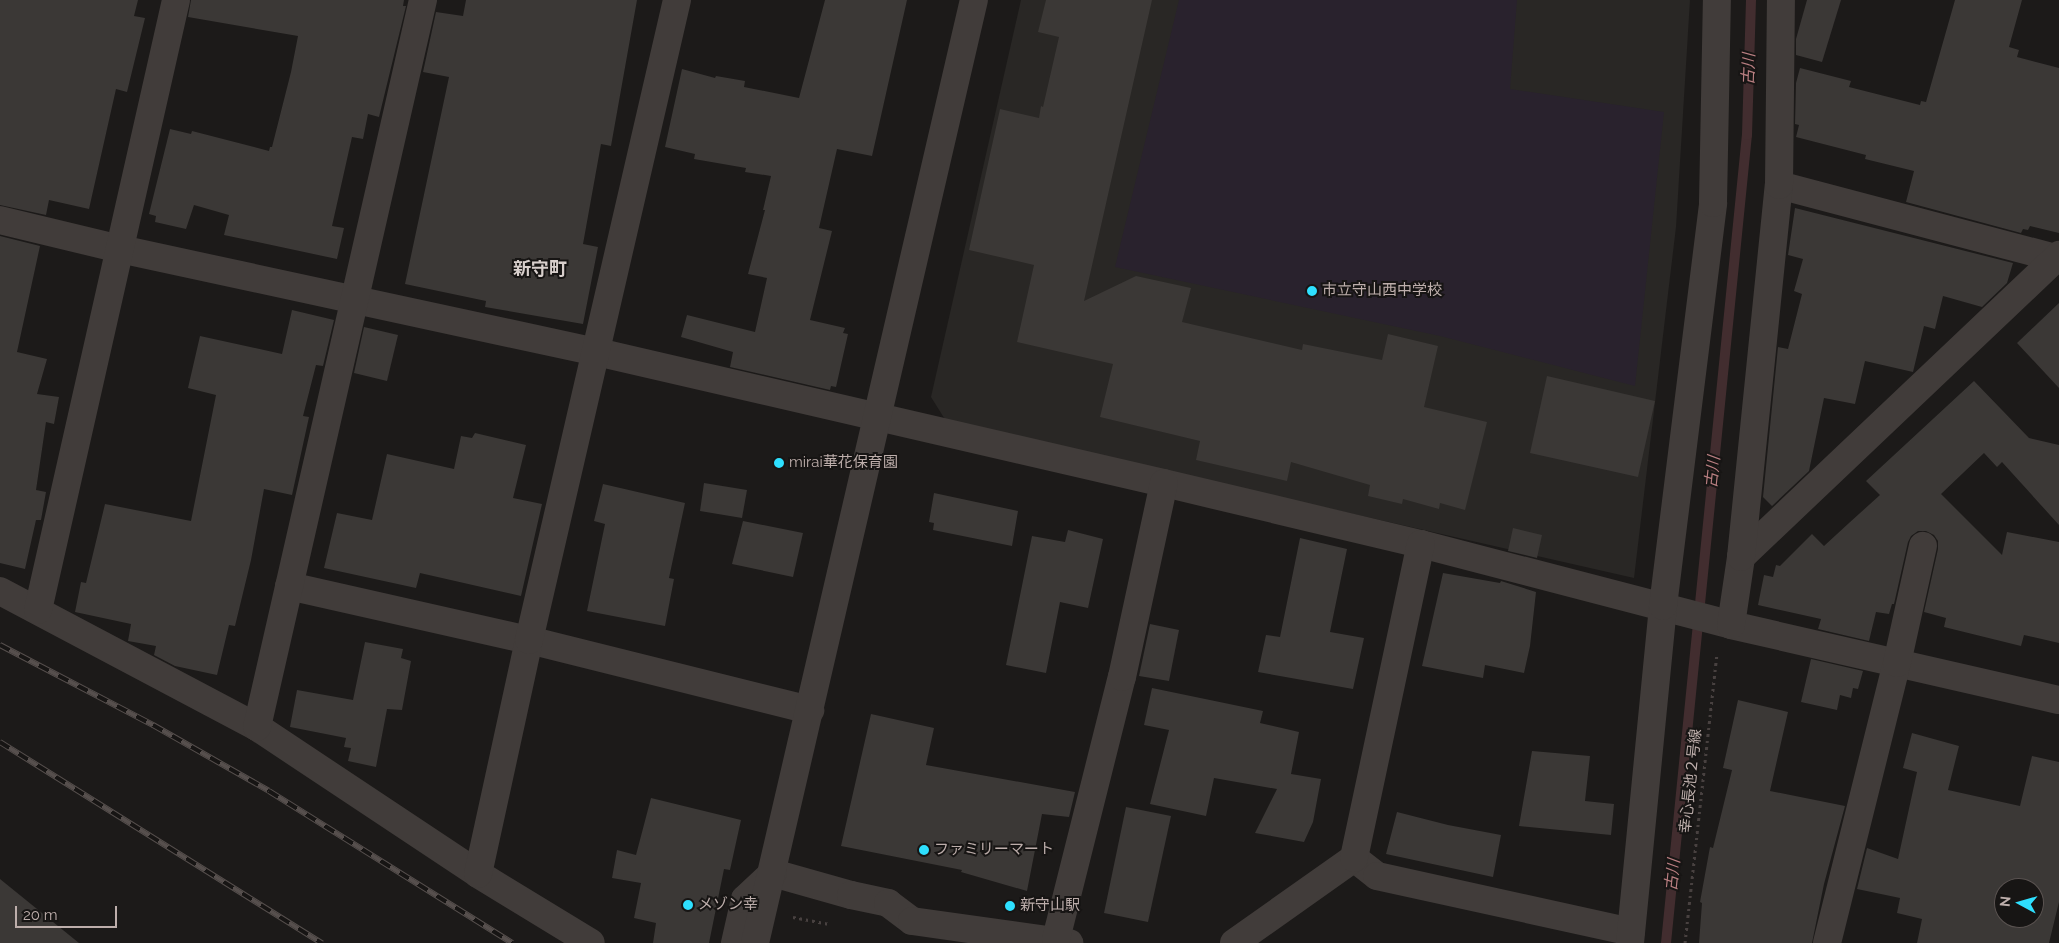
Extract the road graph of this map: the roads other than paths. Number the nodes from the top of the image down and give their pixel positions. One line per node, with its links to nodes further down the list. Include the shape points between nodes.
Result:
1 (176, 0): 9 (street)
2 (424, 0): 11 (street)
3 (677, 0): 12 (street)
4 (974, 0): 13 (street)
5 (1717, 0): 20 (street, via 1712,203)
6 (1780, 0): 7 (street)
7 (1779, 185): 10 (street); 17 (street)
8 (0, 220): 9 (street)
9 (120, 249): 11 (street); 21 (street)
10 (2058, 257): 17 (street)
11 (355, 300): 12 (street); 18 (street)
12 (598, 352): 13 (street); 23 (street)
13 (876, 418): 14 (street); 26 (street)
14 (1164, 483): 15 (street); 33 (street)
15 (1421, 544): 20 (street); 28 (street)
16 (1923, 546): 24 (street)
17 (1741, 557): 22 (street)
18 (289, 586): 23 (street); 27 (street)
19 (0, 591): 21 (street)
20 (1663, 606): 22 (street); 32 (street)
21 (38, 610): 27 (street)
22 (1726, 623): 24 (street)
23 (529, 640): 26 (street); 30 (street)
24 (1897, 663): 25 (street); 38 (street)
25 (2059, 700)
26 (810, 710): 29 (street)
27 (257, 727): 30 (street)
28 (1354, 858): 32 (street, via 1377,876); 37 (street)
29 (772, 873): 31 (street, via 888,903); 35 (street, via 745,899); 36 (street)
30 (478, 874): 34 (street)
31 (914, 932): 33 (street)
32 (1630, 937)
33 (1063, 941)
34 (591, 943)
35 (735, 943)
36 (755, 943)
37 (1234, 943)
38 (1827, 943)

